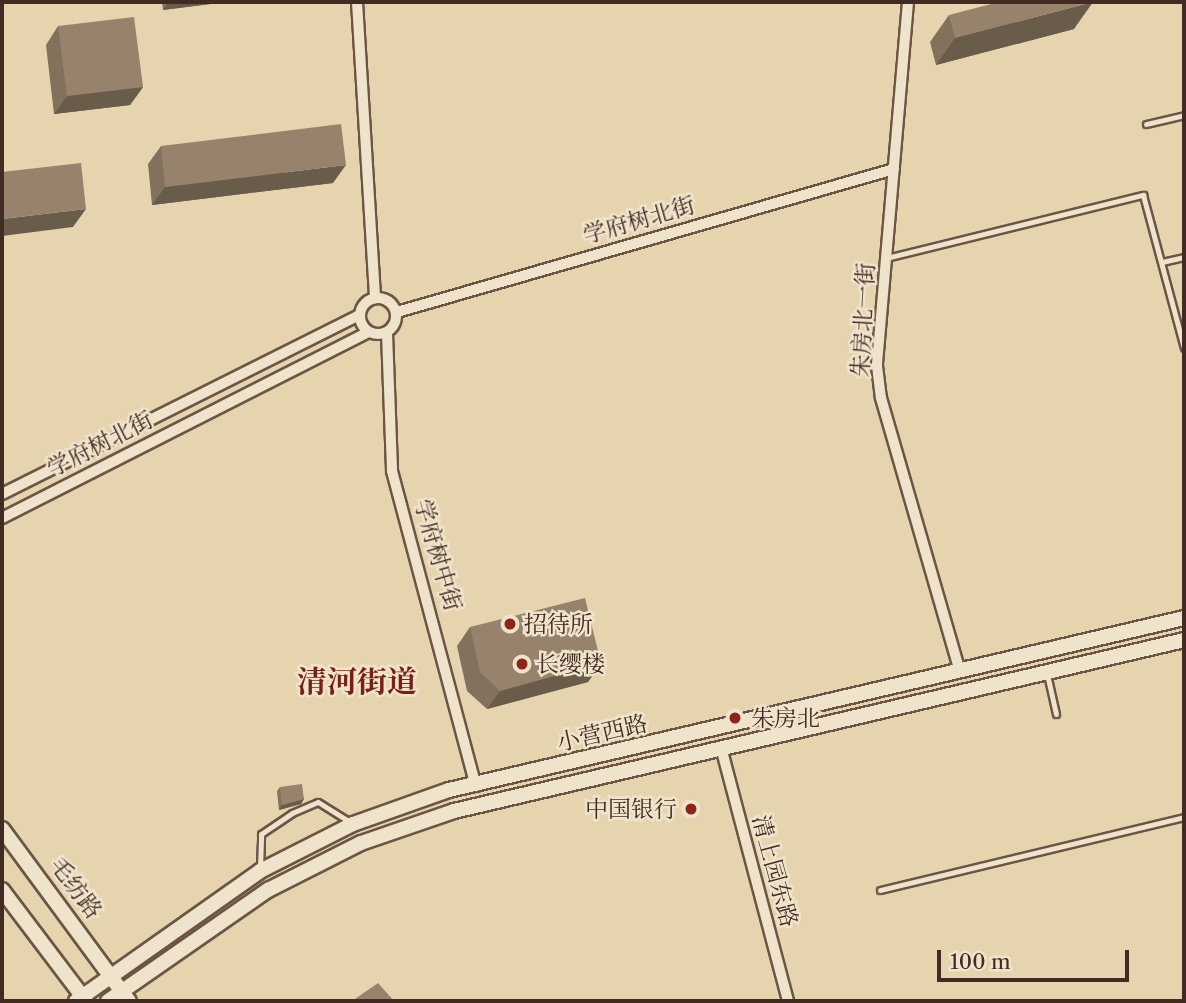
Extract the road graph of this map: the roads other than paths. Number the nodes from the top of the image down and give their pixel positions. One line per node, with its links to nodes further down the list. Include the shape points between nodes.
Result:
1 (357, 2): 9 (street)
2 (908, 2): 5 (street, 朱房北一街)
3 (1184, 116): 4 (lane)
4 (1146, 124)
5 (894, 169): 6 (street, 朱房北一街); 10 (street, 学府树北街)
6 (886, 257): 8 (lane, via 1143,195); 19 (street, 朱房北一街, via 877,366 881,398)
7 (1184, 257): 8 (lane)
8 (1162, 262): 14 (lane)
9 (375, 298): 10 (street, via 391,303); 11 (street)
10 (397, 312): 13 (street, via 396,324)
11 (360, 315): 12 (street); 15 (street, 学府树北街)
12 (368, 332): 13 (street); 16 (street, 学府树北街)
13 (387, 333): 23 (street, 学府树中街, via 392,471)
14 (1184, 348)
15 (2, 494)
16 (2, 518)
17 (1184, 618): 19 (main road, 小营西路)
18 (1184, 640): 20 (main road, 小营西路)
19 (960, 672): 23 (main road, 小营西路)
20 (1046, 674): 21 (lane); 22 (main road, 小营西路)
21 (1056, 714)
22 (722, 751): 31 (main road, 小营西路, via 454,811 361,843 268,890); 34 (street, 清上园东路)
23 (476, 786): 25 (main road, 小营西路, via 449,790)
24 (1184, 817): 29 (lane)
25 (352, 824): 27 (main road, 小营西路); 27 (lane, via 318,802 292,813 261,835)
26 (2, 829): 30 (main road, 毛纺路)
27 (260, 871): 30 (main road, 小营西路)
28 (2, 890): 32 (main road)
29 (880, 890)
30 (112, 975): 31 (main road, 毛纺路); 32 (main road, 小营西路)
31 (126, 996): 33 (main road, 小营西路)
32 (81, 1000)
33 (108, 1001)
34 (788, 1001)

